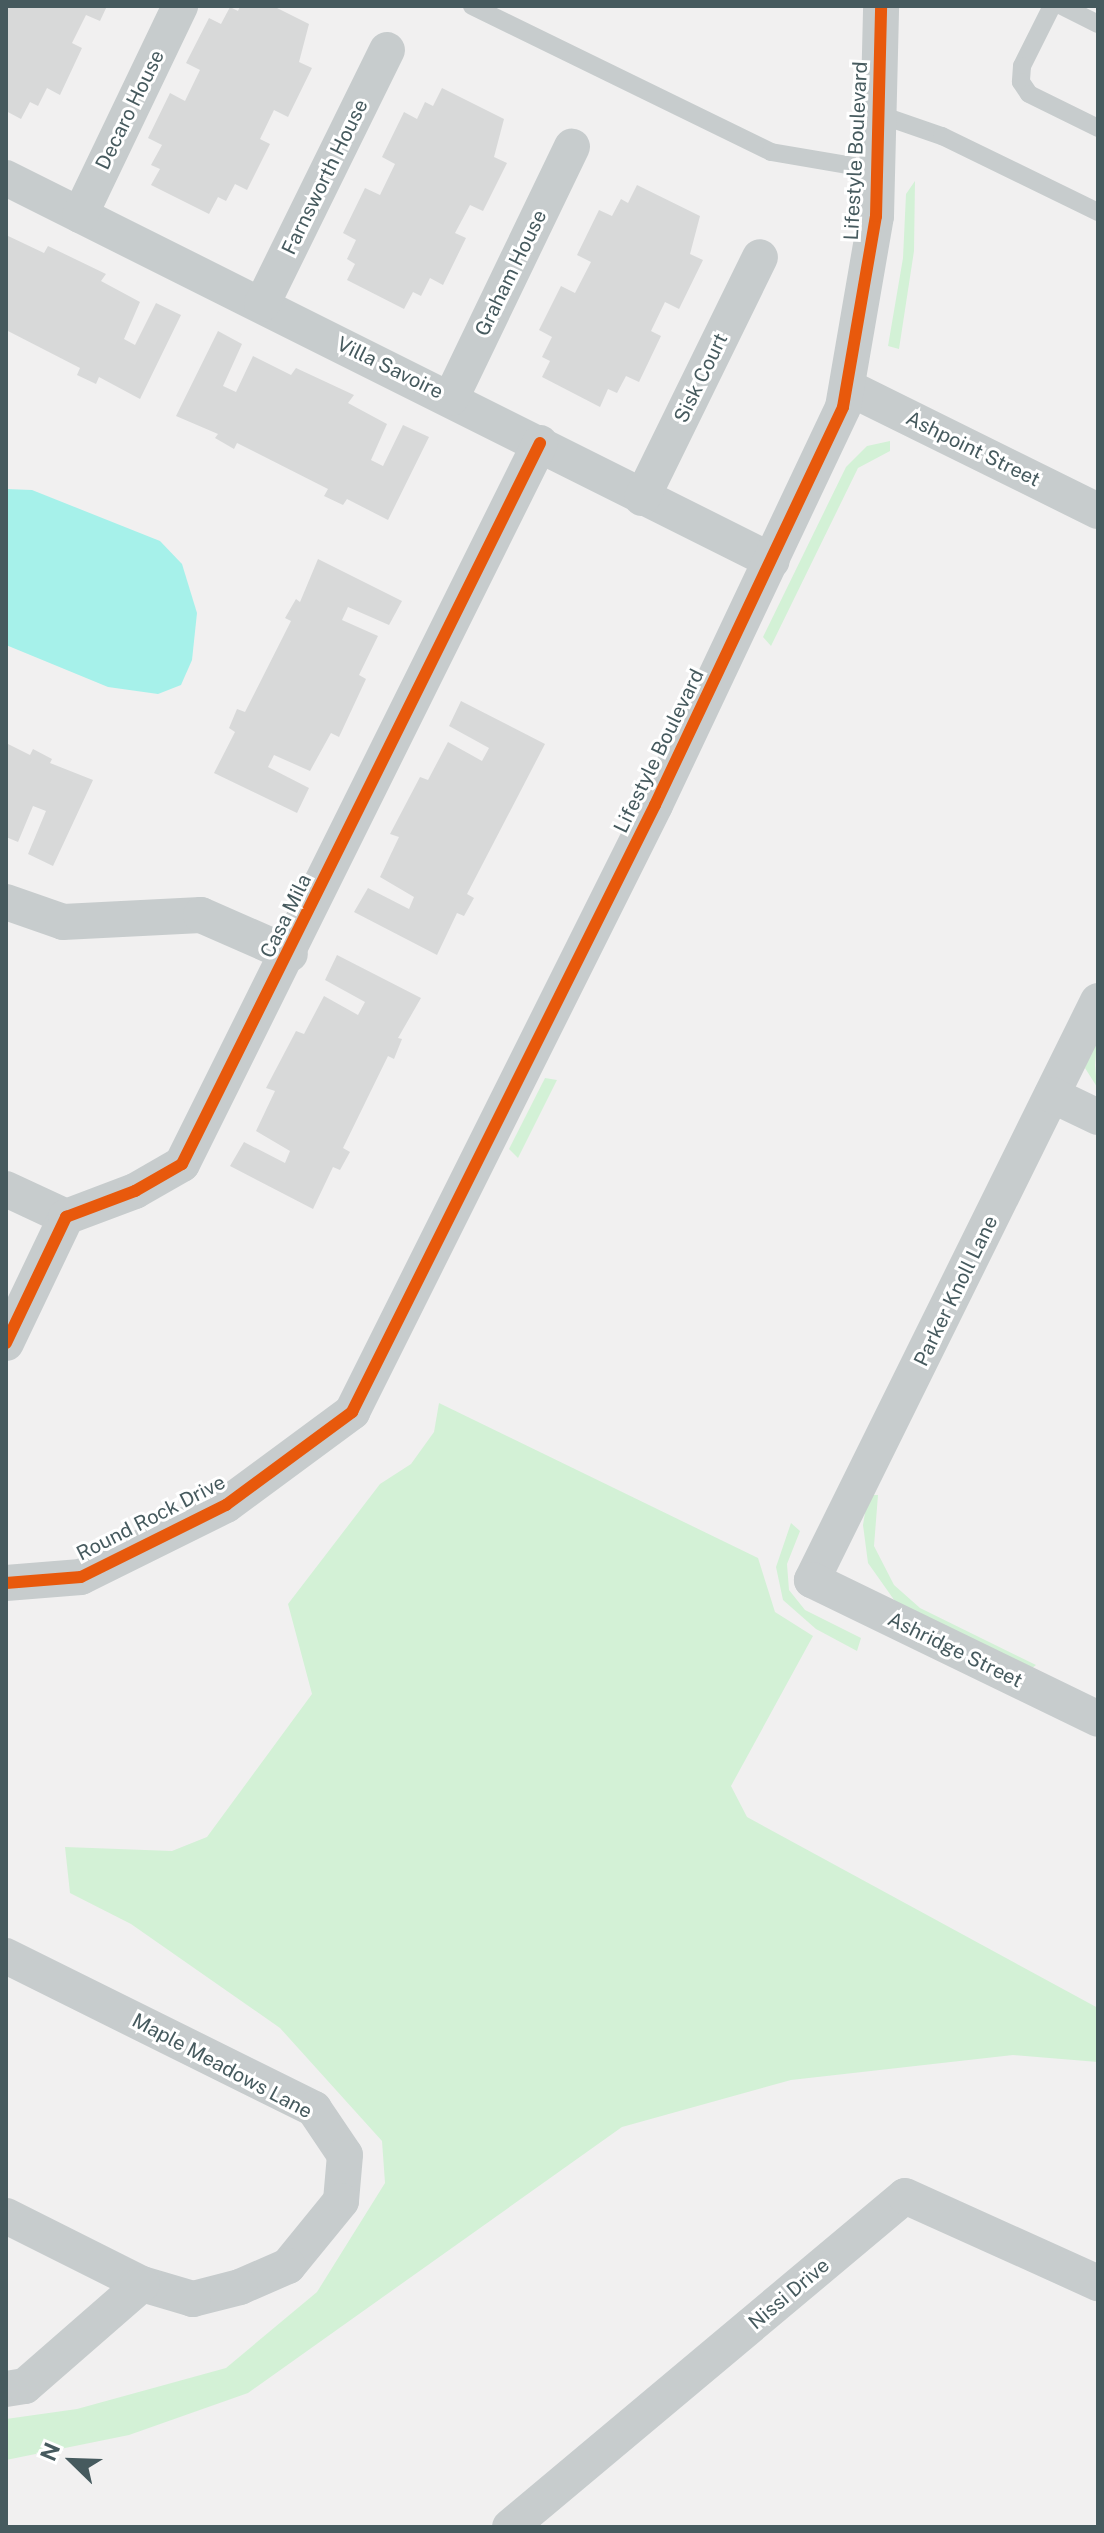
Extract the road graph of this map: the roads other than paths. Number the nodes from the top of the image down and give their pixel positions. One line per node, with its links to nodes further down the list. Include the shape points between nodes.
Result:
1 (180, 6): 14 (street, Decaro House)
2 (472, 6): 11 (lane, via 771,152)
3 (881, 6): 8 (street, Lifestyle Boulevard)
4 (1052, 6): 9 (lane, via 1022,66 1021,82 1029,94)
5 (1062, 6): 6 (lane)
6 (1098, 24)
7 (387, 50): 16 (street, Farnsworth House)
8 (878, 114): 11 (street, Lifestyle Boulevard); 13 (lane, via 942,136)
9 (1098, 128)
10 (572, 147): 18 (street, Graham House)
11 (877, 170): 17 (street, Lifestyle Boulevard, via 867,285)
12 (6, 178): 14 (street, Villa Savoire)
13 (1098, 212)
14 (80, 215): 16 (street, Villa Savoire)
15 (760, 257): 20 (street, Sisk Court)
16 (262, 304): 18 (street, Villa Savoire)
17 (847, 387): 21 (street, Ashpoint Street); 22 (street, Lifestyle Boulevard)
18 (451, 398): 19 (street, Villa Savoire)
19 (540, 443): 20 (street, Villa Savoire); 24 (street, Casa Mila)
20 (642, 498): 22 (street, Villa Savoire)
21 (1098, 511)
22 (772, 561): 31 (street, Lifestyle Boulevard, via 352,1412)
23 (6, 902): 24 (street, via 63,922 201,915)
24 (290, 954): 29 (street, Casa Mila, via 182,1164 135,1191)
25 (1098, 1001): 26 (street, Parker Knoll Lane)
26 (1052, 1095): 27 (street); 32 (street, Parker Knoll Lane)
27 (1098, 1117)
28 (6, 1189): 29 (street)
29 (66, 1217): 30 (street)
30 (6, 1343)
31 (300, 1450): 33 (street, Round Rock Drive, via 226,1505 81,1577)
32 (812, 1580): 34 (street, Ashridge Street)
33 (6, 1583)
34 (1098, 1719)
35 (6, 1956): 38 (street, Maple Meadows Lane, via 314,2109 345,2155 341,2201 288,2266 240,2287 193,2299)
36 (6, 2216): 38 (street)
37 (1098, 2283): 40 (street, Nissi Drive, via 905,2196)
38 (142, 2284): 39 (street, via 25,2386)
39 (6, 2389)
40 (510, 2527)

